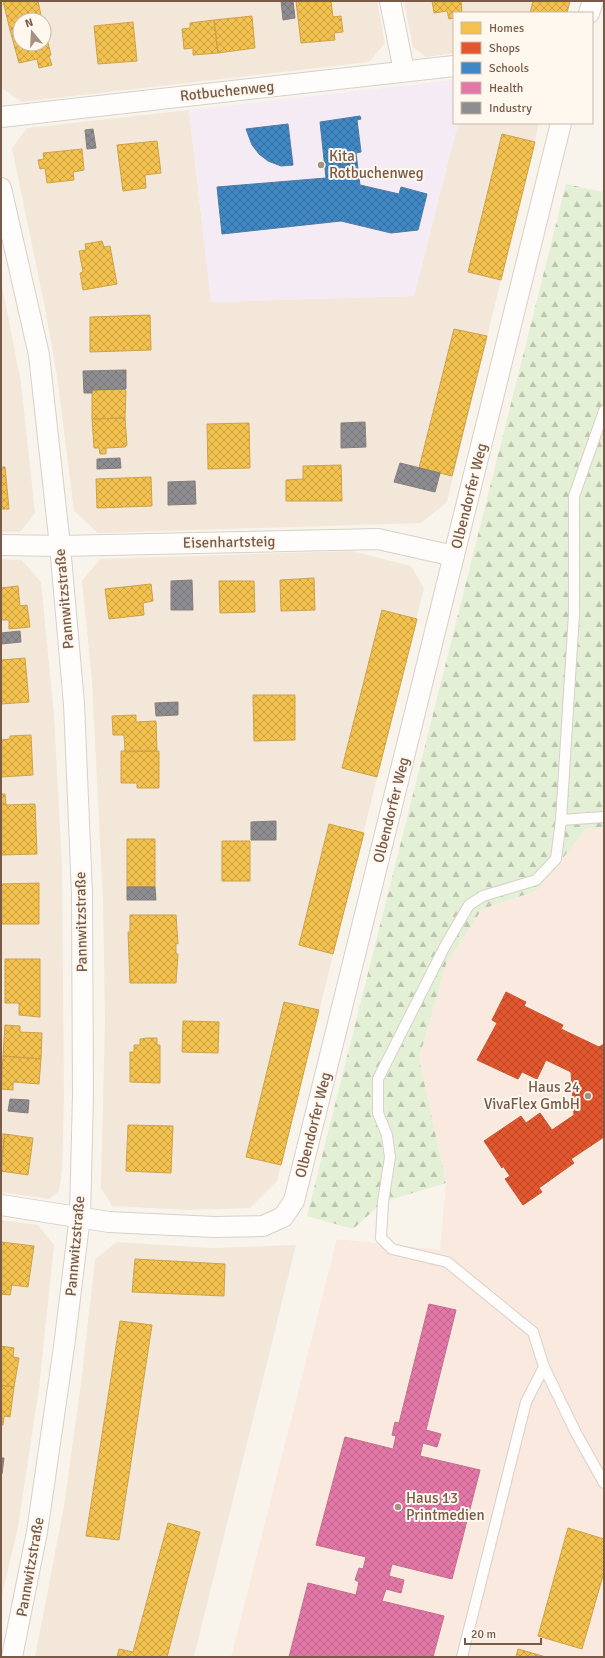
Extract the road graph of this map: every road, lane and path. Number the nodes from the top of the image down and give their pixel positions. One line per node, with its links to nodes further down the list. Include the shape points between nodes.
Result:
1 (390, 1): 5 (street)
2 (593, 1): 3 (street)
3 (589, 12)
4 (453, 66): 5 (street, Rotbuchenweg)
5 (404, 71): 6 (street, Rotbuchenweg)
6 (1, 117)
7 (561, 124): 12 (street, Olbendorfer Weg)
8 (1, 188): 11 (street, Pannwitzstraße, via 39,355)
9 (604, 411): 14 (lane, via 574,496 574,614)
10 (1, 545): 11 (street, Eisenhartsteig)
11 (60, 546): 12 (street, Eisenhartsteig, via 378,539); 16 (street, Pannwitzstraße, via 74,704 82,894 83,1095)
12 (454, 556): 16 (street, Olbendorfer Weg, via 294,1201 284,1217 263,1226 215,1227 109,1222)
13 (604, 817): 14 (lane)
14 (561, 820): 17 (lane, via 556,859 536,880 483,896 469,904 378,1079 378,1113 387,1135 390,1157 381,1238 392,1249 447,1262 533,1332)
15 (1, 1206): 16 (street, Olbendorfer Weg)
16 (80, 1216): 19 (street, Pannwitzstraße, via 38,1524)
17 (544, 1367): 18 (lane, via 576,1433); 20 (lane, via 526,1402)
18 (604, 1482)
19 (12, 1657)
20 (462, 1657)

